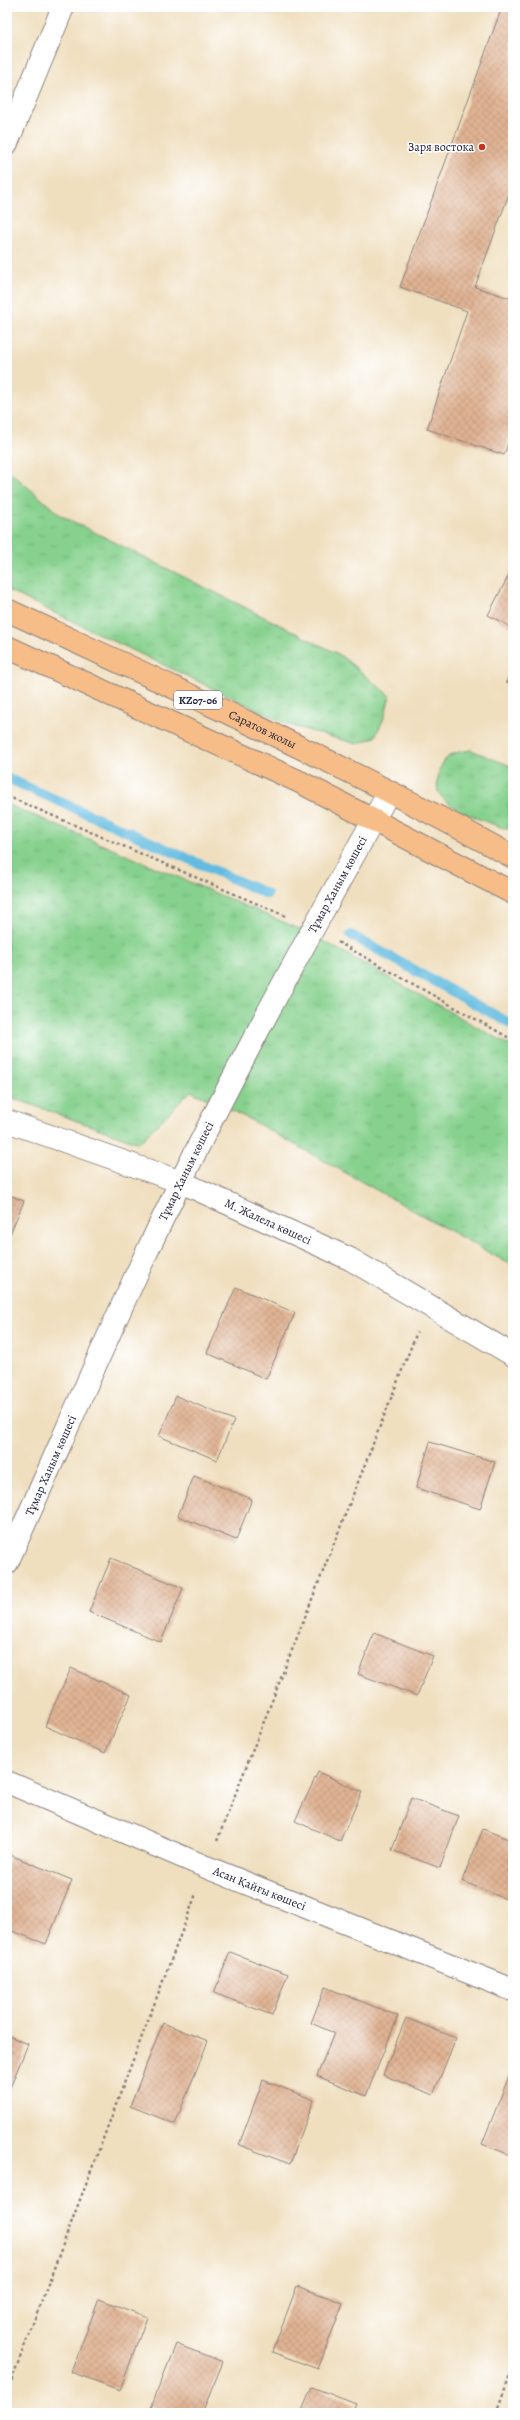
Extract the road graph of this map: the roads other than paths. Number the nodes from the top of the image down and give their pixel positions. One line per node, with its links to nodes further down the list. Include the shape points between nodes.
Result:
1 (63, 7): 2 (street)
2 (7, 142)
3 (7, 610): 5 (main road, Саратов жолы / KZ07-06, via 307,750)
4 (7, 647): 6 (main road, KZ07-06)
5 (389, 792): 6 (street, Тұмар Ханым көшесі); 7 (main road, Саратов жолы / KZ07-06)
6 (373, 819): 8 (main road, KZ07-06); 10 (street, Тұмар Ханым көшесі, via 312,928)
7 (513, 857)
8 (513, 893)
9 (7, 1121): 10 (street, М. Жалела көшесі)
10 (181, 1182): 11 (street, М. Жалела көшесі, via 350,1259); 12 (street, Тұмар Ханым көшесі, via 138,1270)
11 (513, 1355)
12 (7, 1563)
13 (7, 1782): 14 (street, Асан Қайғы көшесі, via 206,1867)
14 (513, 1990)

